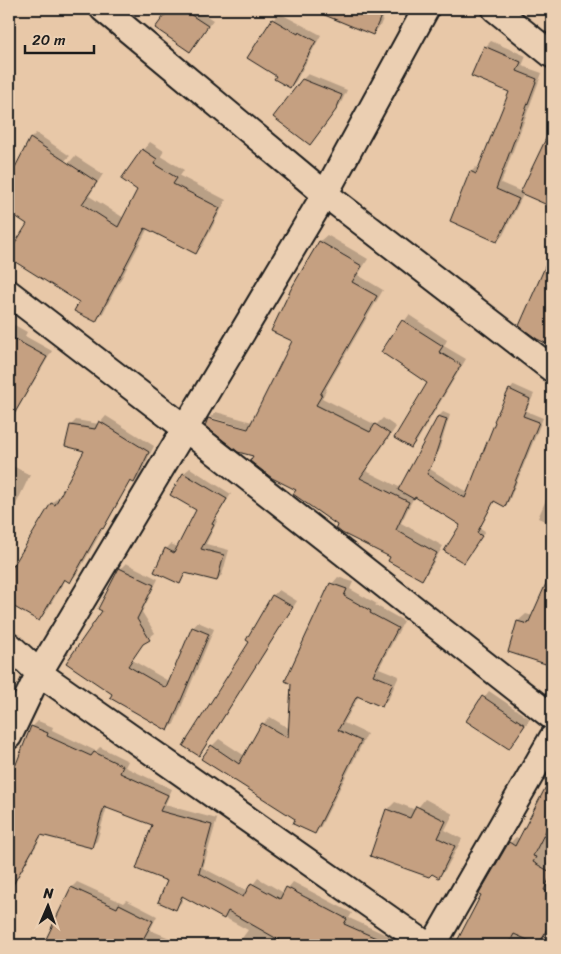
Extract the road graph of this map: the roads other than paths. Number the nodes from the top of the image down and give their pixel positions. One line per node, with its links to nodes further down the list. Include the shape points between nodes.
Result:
1 (103, 9): 5 (street)
2 (426, 9): 5 (street)
3 (495, 9): 4 (street)
4 (552, 55)
5 (326, 194): 7 (street); 8 (street)
6 (9, 293): 8 (street)
7 (552, 369)
8 (186, 429): 10 (street); 11 (street)
9 (9, 645): 10 (street)
10 (39, 673): 12 (street); 14 (street)
11 (552, 717)
12 (9, 736)
13 (552, 738): 15 (street)
14 (427, 945)
15 (433, 945)

